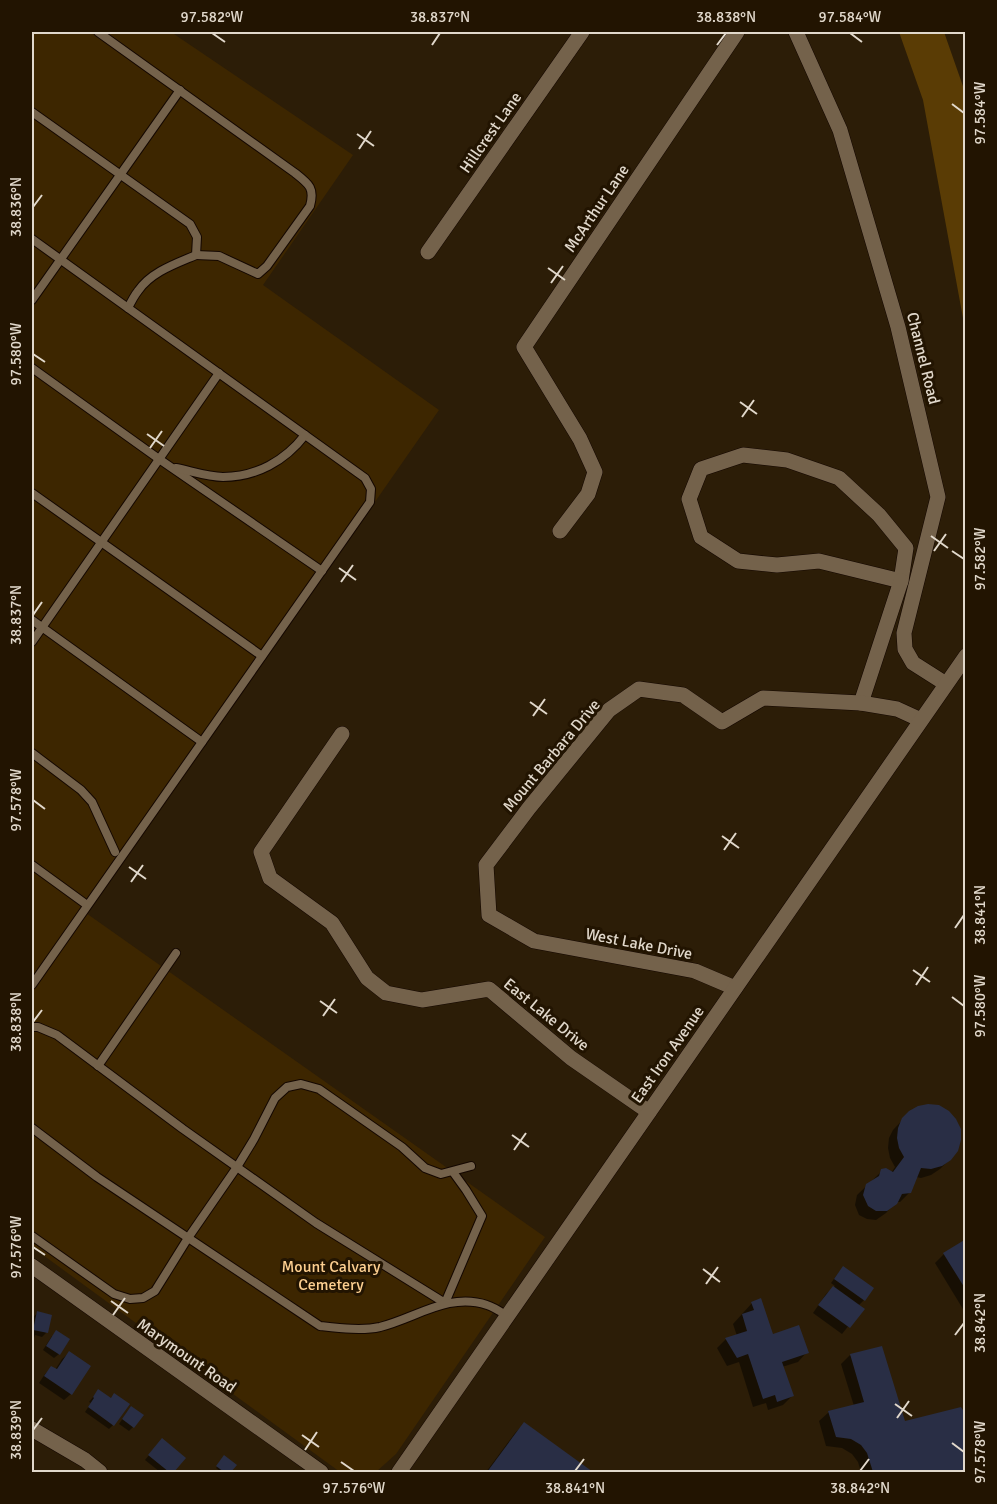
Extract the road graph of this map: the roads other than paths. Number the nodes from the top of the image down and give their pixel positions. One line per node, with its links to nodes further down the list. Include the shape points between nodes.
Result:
1 (98, 32): 5 (lane)
2 (582, 32): 9 (street, Hillcrest Lane)
3 (737, 32): 20 (street, McArthur Lane, via 524,347 580,439 595,472 588,494)
4 (796, 32): 29 (street, Channel Road, via 840,130 898,327 936,485 938,497 903,633 905,649 913,663)
5 (180, 90): 7 (lane); 10 (lane, via 301,178 313,195 310,206 258,274 219,256)
6 (32, 112): 7 (lane)
7 (120, 175): 10 (lane, via 190,224 196,237); 11 (lane)
8 (32, 239): 11 (lane)
9 (428, 252)
10 (196, 255): 13 (lane, via 147,280)
11 (60, 259): 12 (lane); 13 (lane)
12 (32, 300)
13 (128, 308): 15 (lane)
14 (32, 368): 17 (lane)
15 (219, 373): 16 (lane); 17 (lane)
16 (305, 435): 18 (lane, via 276,463 248,475 222,477); 22 (lane, via 365,478 371,489 370,502)
17 (159, 459): 18 (lane); 21 (lane)
18 (171, 466): 22 (lane)
19 (32, 493): 21 (lane)
20 (560, 531)
21 (101, 542): 25 (lane); 27 (lane)
22 (322, 571): 27 (lane)
23 (901, 581): 23 (street, via 819,561 777,565 738,561 701,537 689,499 701,469 743,455 787,460 839,478 879,515 906,548); 30 (street)
24 (32, 620): 25 (lane)
25 (42, 628): 26 (lane); 33 (lane)
26 (32, 642)
27 (262, 656): 33 (lane)
28 (966, 656): 29 (street, East Iron Avenue)
29 (946, 684): 31 (street, East Iron Avenue)
30 (861, 703): 31 (street, Mount Barbara Drive, via 897,709); 38 (street, Mount Barbara Drive, via 763,698 722,722 683,695 639,689 609,710 486,865 489,915)
31 (921, 720): 41 (street, East Iron Avenue)
32 (342, 735): 44 (street, East Lake Drive, via 261,852 270,878 332,923 366,978 386,993 422,1000 489,990 571,1058)
33 (202, 742): 37 (lane)
34 (32, 753): 35 (lane, via 92,802)
35 (115, 852)
36 (32, 865): 37 (lane)
37 (87, 905): 40 (lane)
38 (534, 941): 41 (street, West Lake Drive, via 694,971)
39 (176, 953): 43 (lane)
40 (32, 985)
41 (735, 988): 44 (street, East Iron Avenue)
42 (32, 1027): 43 (lane, via 57,1035)
43 (98, 1066): 47 (lane)
44 (649, 1112): 53 (street, East Iron Avenue)
45 (32, 1128): 50 (lane)
46 (471, 1166): 48 (lane)
47 (237, 1167): 48 (lane, via 275,1098 287,1087 301,1084 319,1089 402,1147 425,1168 441,1174); 50 (lane); 52 (lane, via 316,1223)
48 (453, 1172): 52 (lane, via 482,1216)
49 (32, 1236): 50 (lane, via 114,1294 130,1299 143,1298 155,1291)
50 (189, 1238): 52 (lane, via 320,1326 379,1327)
51 (32, 1266): 56 (street, Marymount Road)
52 (446, 1304): 53 (lane, via 469,1301 489,1305)
53 (507, 1316): 57 (street, East Iron Avenue)
54 (32, 1429): 55 (street)
55 (100, 1473)
56 (321, 1473)
57 (399, 1473)

